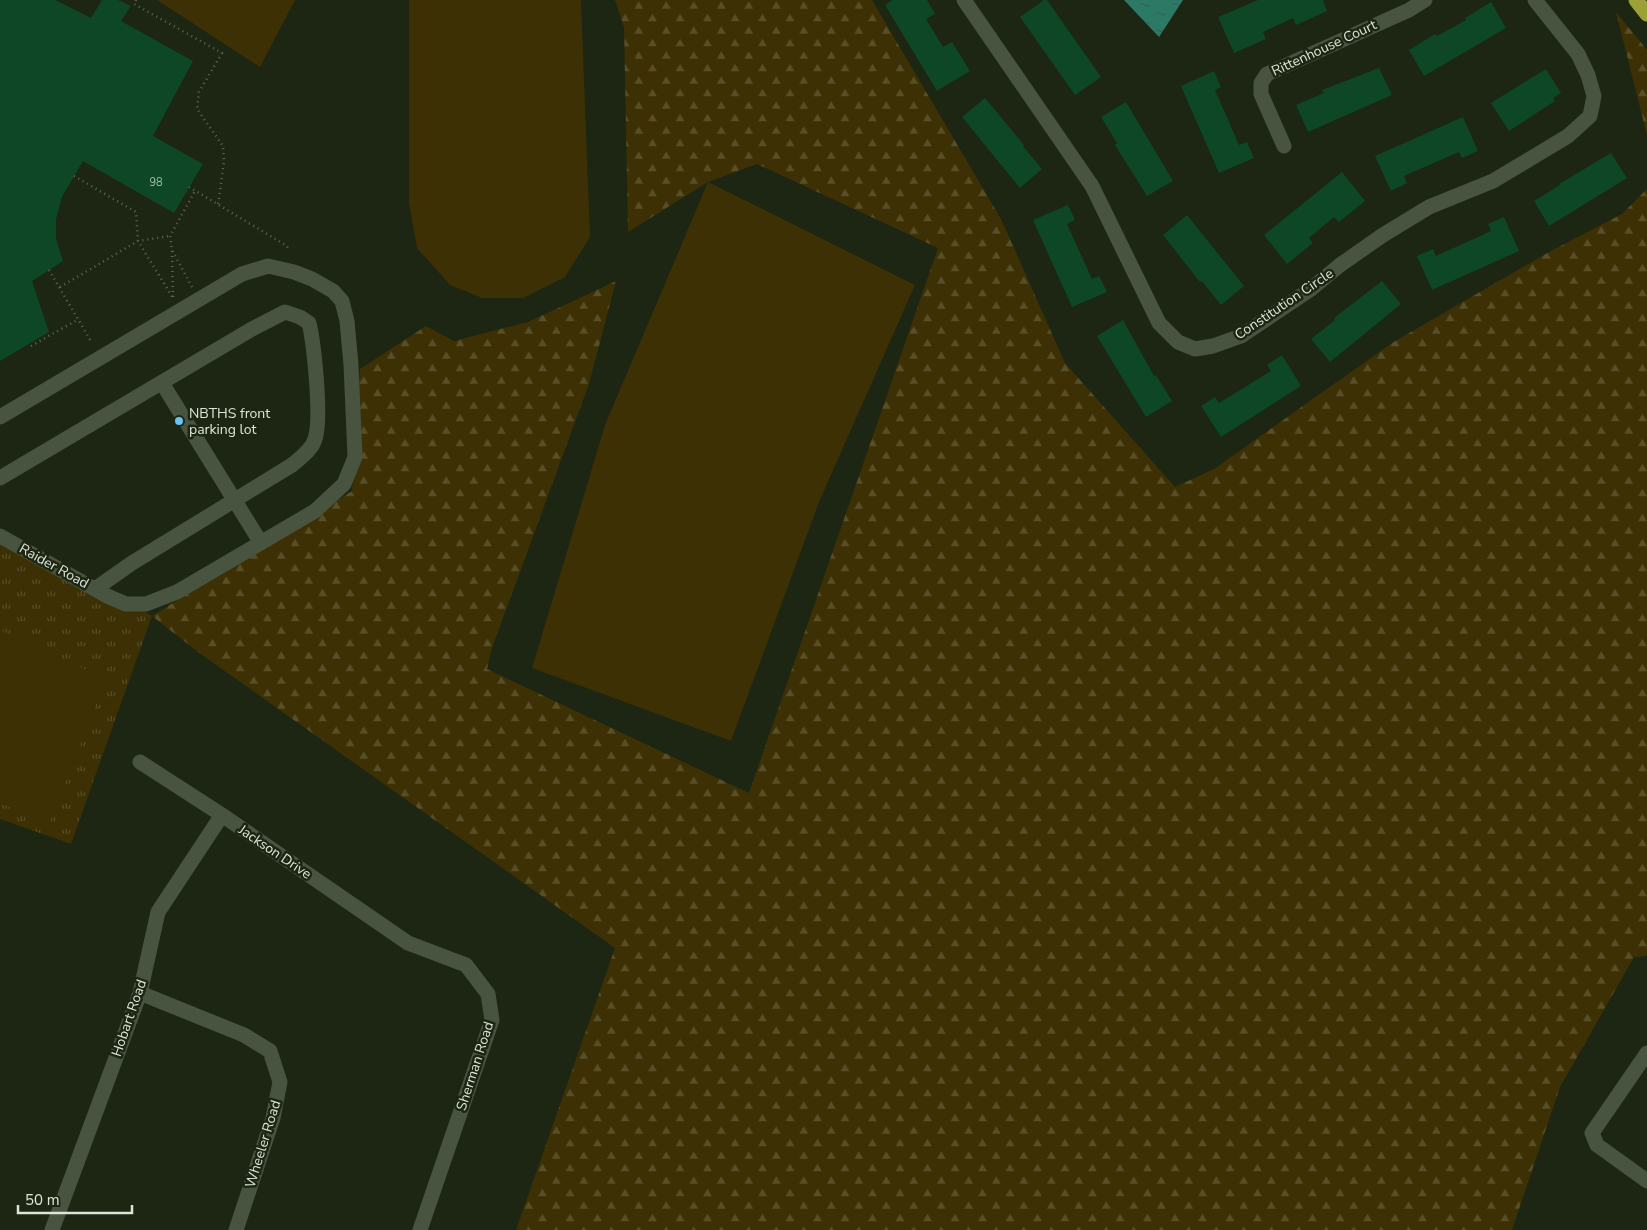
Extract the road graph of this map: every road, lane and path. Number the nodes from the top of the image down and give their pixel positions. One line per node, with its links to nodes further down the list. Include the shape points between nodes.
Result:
1 (136, 0): 11 (path, via 134,4 222,53 199,92 197,109 222,146 224,161)
2 (964, 0): 4 (street, Constitution Circle, via 1092,186 1159,323 1178,342 1195,349 1241,336 1383,235 1429,207 1493,181 1568,136 1590,116 1594,96 1588,75 1578,54)
3 (1425, 0): 7 (street, Rittenhouse Court, via 1267,74 1261,83 1260,94)
4 (1536, 0)
5 (1636, 0): 6 (highway)
6 (1647, 14)
7 (1284, 146)
8 (74, 176): 13 (path, via 136,212)
9 (189, 187): 10 (path)
10 (195, 191): 11 (path); 12 (path)
11 (218, 205): 15 (path)
12 (170, 236): 13 (path); 14 (path)
13 (138, 240): 14 (path, via 174,299); 17 (path)
14 (172, 250): 18 (path)
15 (289, 250)
16 (49, 270): 17 (path)
17 (60, 287): 19 (path)
18 (193, 288)
19 (79, 319): 20 (path); 21 (path)
20 (92, 343)
21 (31, 346)
22 (162, 383): 24 (street); 25 (street); 25 (street, via 284,312 309,323 318,410 315,439 292,465)
23 (0, 417): 27 (street, Raider Road, via 242,274 268,266 312,278 342,301 347,321 355,457 344,484 315,511)
24 (0, 478)
25 (235, 500): 27 (street); 28 (street, via 132,563)
26 (0, 536): 28 (street, Raider Road)
27 (261, 543): 28 (street, Raider Road, via 178,592 146,604 126,604)
28 (101, 593)
29 (140, 762): 30 (street, Jackson Drive)
30 (222, 815): 31 (street, Jackson Drive); 32 (street, Hobart Road, via 158,912)
31 (408, 943): 37 (street, Sherman Road, via 466,965 488,994 492,1020)
32 (140, 993): 35 (street, Hobart Road); 36 (street, Wheeler Road, via 244,1036 270,1051 280,1082 273,1118)
33 (1647, 1053): 34 (street, via 1592,1133 1596,1144)
34 (1647, 1181)
35 (52, 1230)
36 (236, 1230)
37 (420, 1230)

